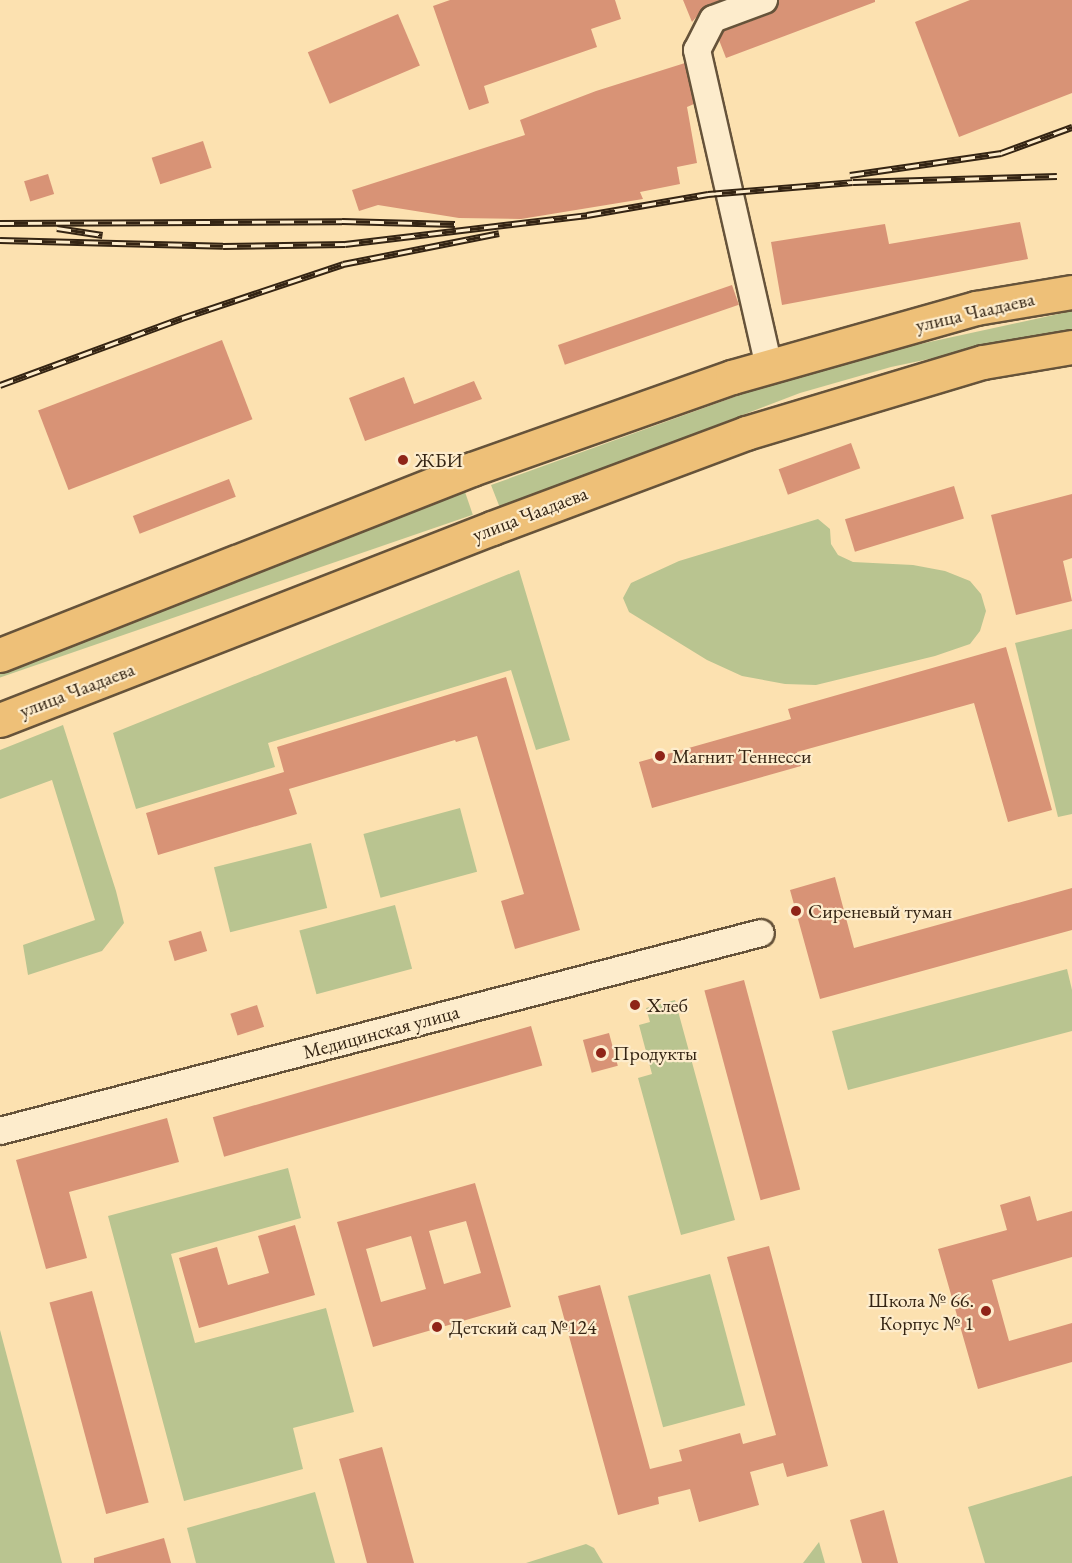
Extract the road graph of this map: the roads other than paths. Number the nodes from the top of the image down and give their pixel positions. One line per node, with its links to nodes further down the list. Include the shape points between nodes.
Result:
1 (764, 0): 4 (street, via 713,19 697,50)
2 (1072, 292): 4 (main road, улица Чаадаева, via 976,308)
3 (1072, 347): 6 (main road, улица Чаадаева, via 983,362 746,434 492,528)
4 (769, 367): 5 (main road, улица Чаадаева, via 472,469)
5 (0, 655)
6 (0, 720)
7 (761, 933): 8 (street, Медицинская улица)
8 (0, 1131)

